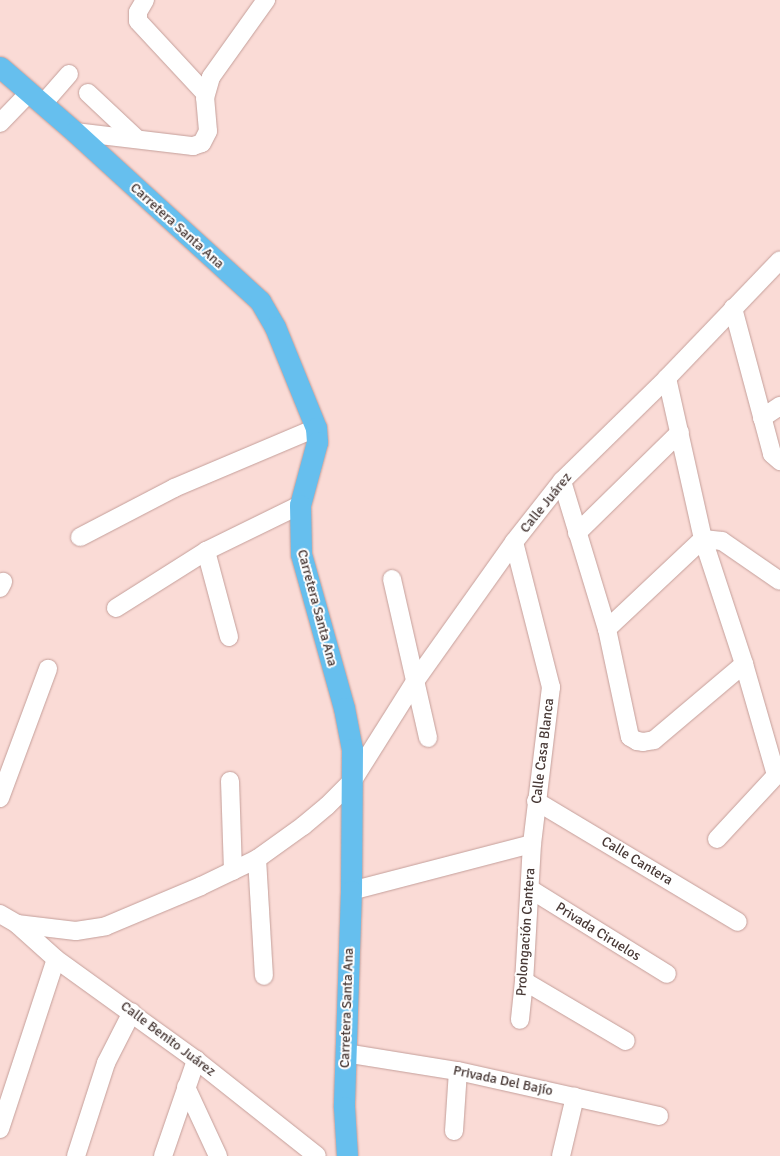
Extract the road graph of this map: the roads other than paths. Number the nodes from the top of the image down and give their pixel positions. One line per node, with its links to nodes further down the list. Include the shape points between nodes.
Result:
1 (145, 0): 5 (street, via 138,12 138,21)
2 (266, 0): 5 (street, via 220,62)
3 (0, 68): 7 (main road, Carretera Santa Ana)
4 (69, 74): 7 (street)
5 (205, 92): 10 (street, via 208,131 202,143 193,146)
6 (88, 93): 10 (street)
7 (35, 99): 8 (street); 9 (main road, Carretera Santa Ana)
8 (0, 123)
9 (75, 132): 10 (street); 16 (main road, Carretera Santa Ana, via 260,301 275,327)
10 (137, 140)
11 (780, 260): 12 (street, Calle Juárez)
12 (734, 308): 13 (street, Calle Juárez); 15 (street)
13 (667, 378): 17 (street); 19 (street, Calle Juárez)
14 (780, 406): 15 (street)
15 (762, 418): 18 (street, via 772,454)
16 (316, 428): 20 (main road, Carretera Santa Ana, via 317,442); 22 (street, via 174,488)
17 (680, 432): 21 (street); 23 (street)
18 (780, 461)
19 (562, 481): 21 (street); 24 (street, Calle Juárez)
20 (300, 505): 25 (street); 36 (main road, Carretera Santa Ana, via 301,554 344,708 352,750)
21 (577, 533): 29 (street)
22 (80, 537)
23 (704, 539): 27 (street, via 722,541); 29 (street); 31 (street)
24 (514, 542): 33 (street, Calle Juárez); 39 (street, Calle Casa Blanca, via 551,687)
25 (206, 551): 28 (street); 30 (street)
26 (392, 579): 33 (street)
27 (780, 581)
28 (116, 608)
29 (607, 630): 31 (street, via 630,737 637,741 654,740)
30 (229, 637)
31 (744, 664): 35 (street)
32 (48, 669): 38 (street)
33 (416, 680): 34 (street); 36 (street, Calle Juárez)
34 (428, 738)
35 (778, 773): 40 (street)
36 (352, 780): 42 (street, Calle Benito Juárez, via 303,826); 45 (main road, Carretera Santa Ana)
37 (230, 781): 43 (street)
38 (0, 798)
39 (536, 801): 41 (street, Calle Casa Blanca); 47 (street, Calle Cantera)
40 (717, 839)
41 (532, 844): 44 (street, Prolongación Cantera); 45 (street)
42 (257, 859): 43 (street, Calle Benito Juárez); 51 (street)
43 (233, 871): 48 (street, Calle Benito Juárez, via 91,930)
44 (530, 889): 50 (street, Privada Ciruelos); 52 (street, Prolongación Cantera)
45 (351, 892): 56 (main road, Carretera Santa Ana)
46 (0, 914): 48 (street, Calle Benito Juárez)
47 (738, 922)
48 (17, 924): 49 (street, Calle Benito Juárez)
49 (56, 959): 53 (street, Calle Benito Juárez); 62 (street)
50 (667, 974)
51 (264, 976)
52 (524, 981): 54 (street, Prolongación Cantera); 55 (street)
53 (132, 1012): 57 (street, Calle Benito Juárez); 64 (street, via 106,1063)
54 (520, 1020)
55 (626, 1041)
56 (345, 1053): 58 (street, Privada Del Bajío); 68 (main road, Carretera Santa Ana)
57 (196, 1060): 59 (street); 67 (street, Calle Benito Juárez)
58 (458, 1071): 60 (street, Privada Del Bajío); 63 (street)
59 (186, 1088): 65 (street); 66 (street)
60 (576, 1097): 61 (street, Privada Del Bajío); 69 (street)
61 (659, 1116)
62 (0, 1129)
63 (454, 1131)
64 (76, 1156)
65 (163, 1156)
66 (218, 1156)
67 (317, 1156)
68 (347, 1156)
69 (561, 1156)

